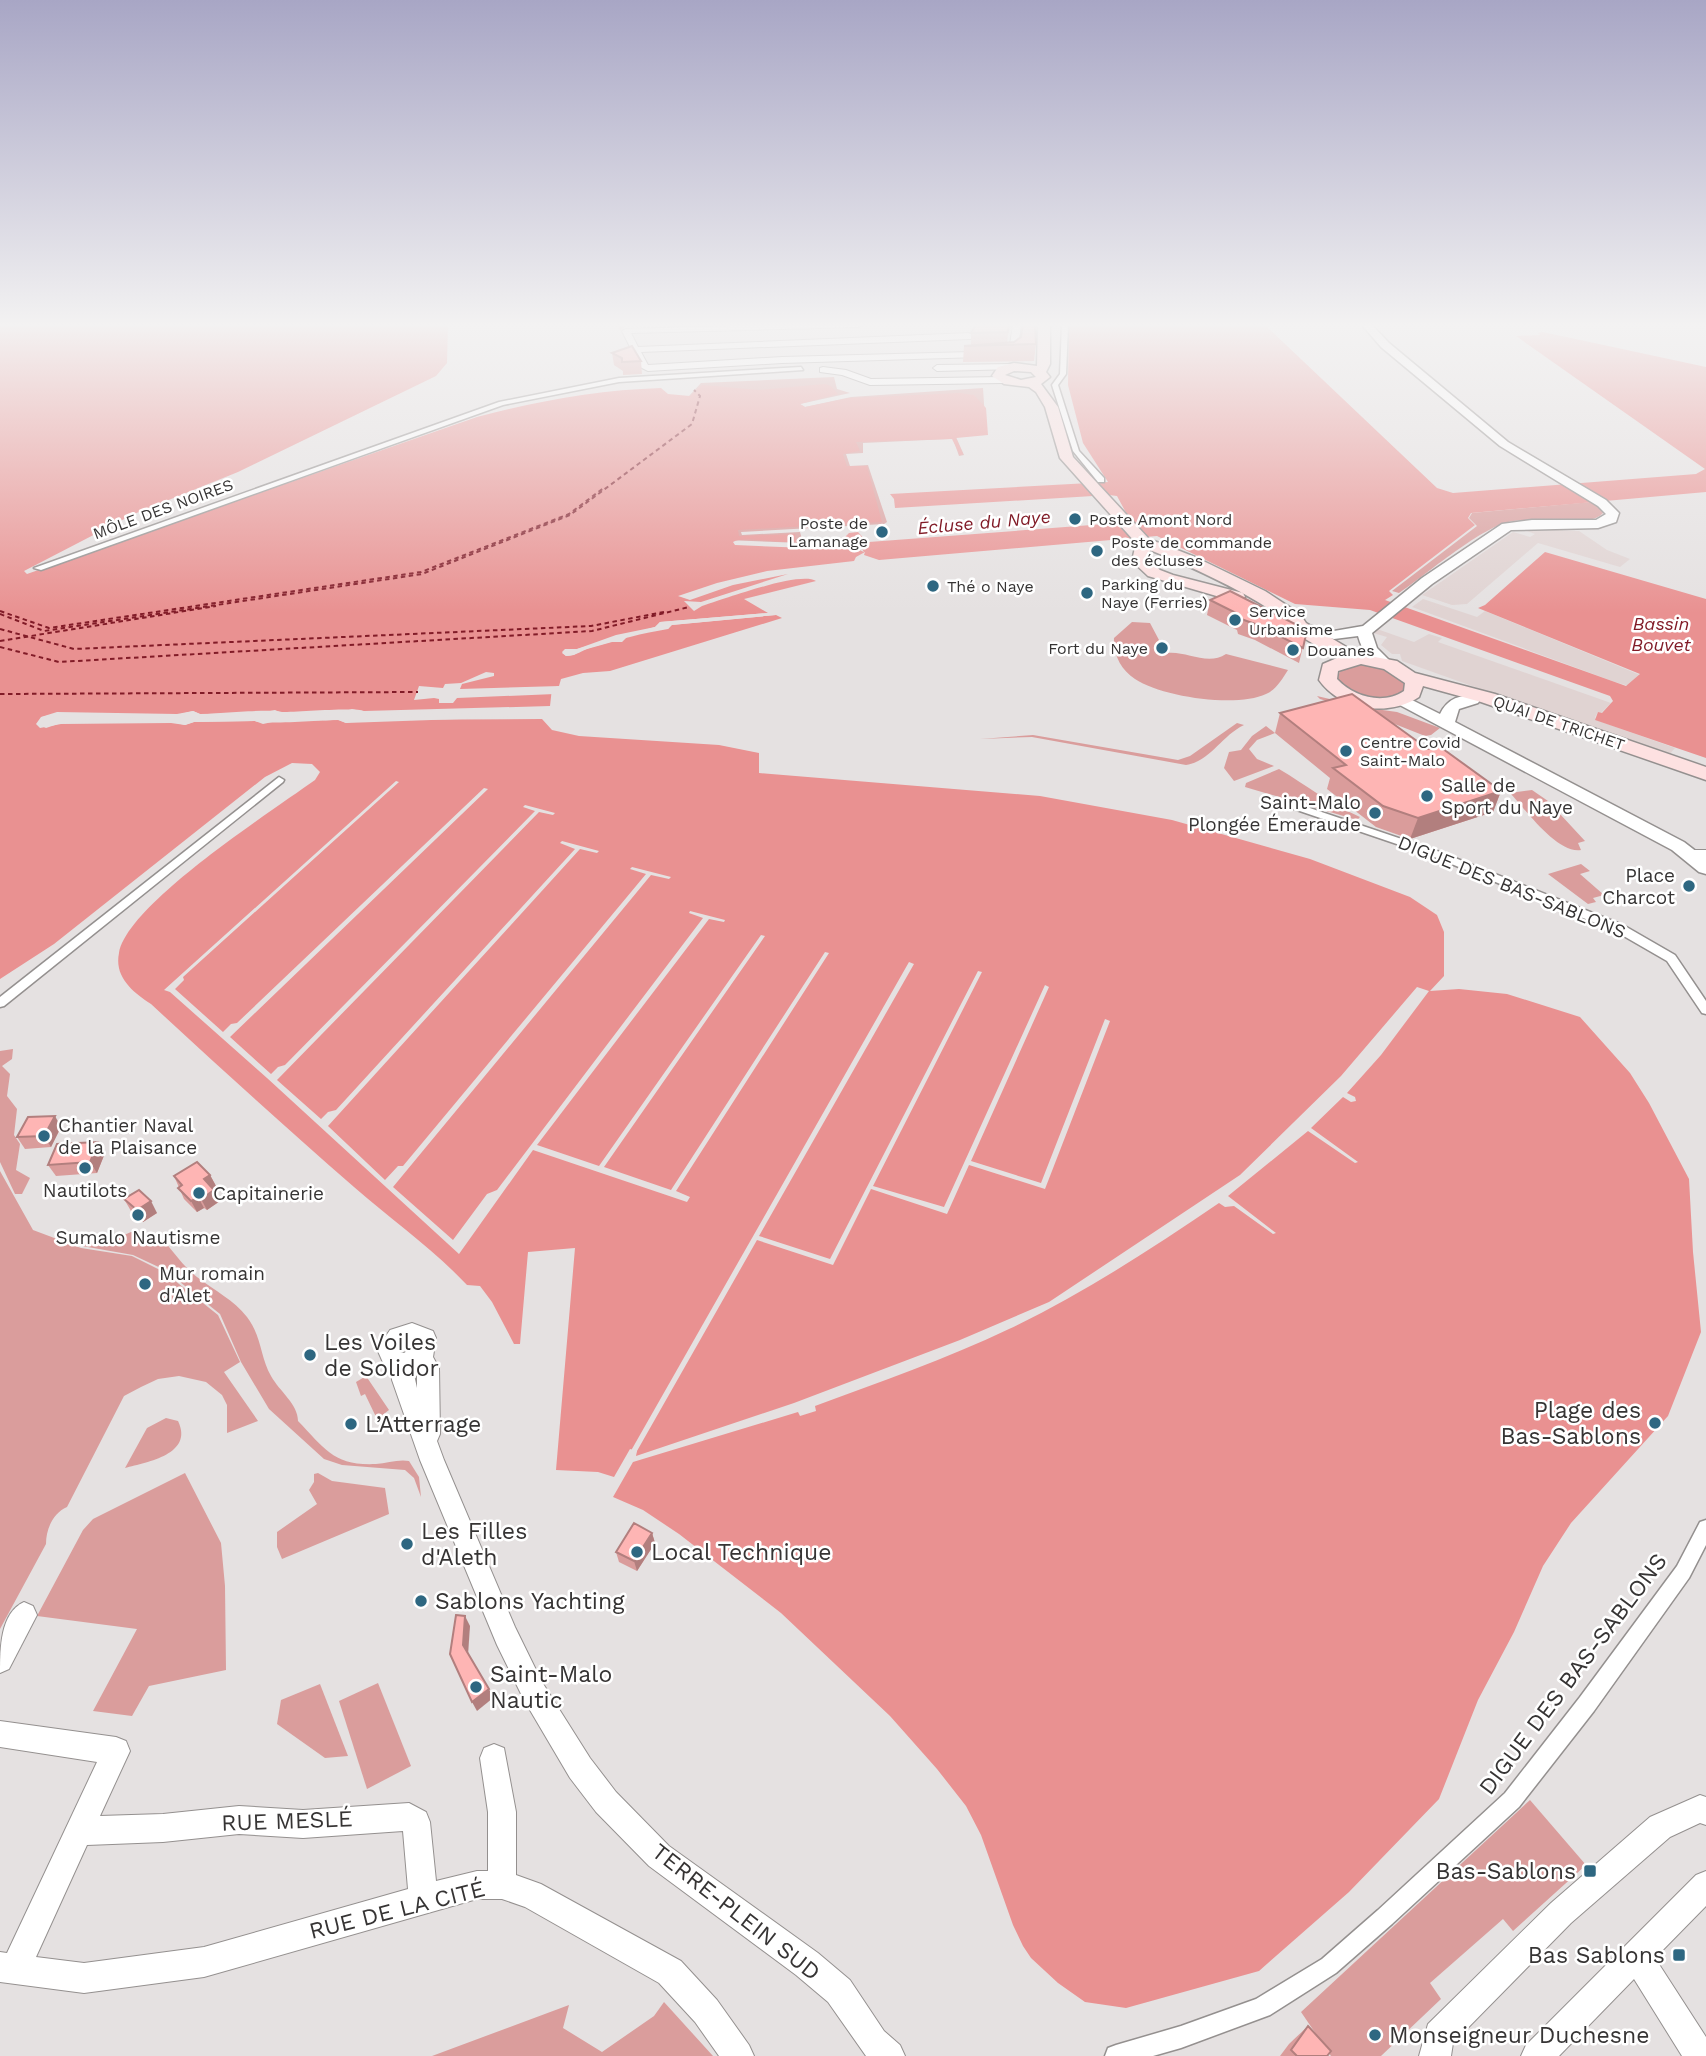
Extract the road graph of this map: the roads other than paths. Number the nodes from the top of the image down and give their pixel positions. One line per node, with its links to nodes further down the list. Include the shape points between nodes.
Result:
1 (451, 421): 7 (street, MÔLE DES NOIRES)
2 (1055, 421): 5 (main road, via 1063,451)
3 (1066, 421): 5 (street)
4 (1477, 421): 11 (street, via 1504,443 1602,503 1613,513 1611,519 1576,525 1532,524 1500,531)
5 (1094, 482): 6 (main road)
6 (1147, 546): 8 (main road); 9 (main road, via 1140,561 1154,573)
7 (38, 568)
8 (1217, 573): 9 (main road, via 1186,574); 10 (main road, via 1274,603)
9 (1200, 586): 10 (main road, via 1241,598)
10 (1301, 626): 11 (street, via 1334,635); 12 (main road)
11 (1368, 629): 12 (street)
12 (1356, 658): 13 (main road); 13 (main road, via 1326,674 1341,693 1379,703)
13 (1409, 690): 14 (main road, QUAI DE TRICHET); 15 (street); 16 (main road, QUAI DE TRICHET, via 1470,692)
14 (1472, 700): 15 (street, via 1462,700 1451,708); 18 (main road, QUAI DE TRICHET)
15 (1447, 724): 20 (street)
16 (1706, 774)
17 (279, 780): 22 (street)
18 (1706, 781)
19 (1289, 804): 23 (street, DIGUE DES BAS-SABLONS, via 1481,871 1619,928 1671,958)
20 (1699, 855): 21 (street)
21 (1706, 868)
22 (0, 1003)
23 (1706, 1010)
24 (411, 1360): 37 (street, TERRE-PLEIN SUD, via 403,1380 516,1657 597,1791 659,1856 839,1991)
25 (1706, 1528): 39 (street, DIGUE DES BAS-SABLONS, via 1683,1572 1512,1800 1378,1923 1329,1966 1262,2007)
26 (24, 1615): 27 (street)
27 (0, 1660)
28 (0, 1734): 31 (street, via 116,1751)
29 (494, 1758): 32 (street, via 502,1812)
30 (1706, 1811): 40 (street, via 1700,1809 1660,1827 1561,1913 1439,2035)
31 (80, 1831): 34 (street, RUE MESLÉ, via 409,1817 416,1822); 36 (street)
32 (502, 1885): 34 (street, RUE DE LA CITÉ, via 477,1885); 38 (street, RUE DE LA CITÉ, via 531,1894 670,1972)
33 (1706, 1885): 35 (street)
34 (423, 1899): 36 (street, RUE DE LA CITÉ, via 204,1962 84,1978)
35 (1637, 1957): 41 (street); 42 (street)
36 (8, 1967)
37 (877, 2051)
38 (738, 2056)
39 (1116, 2056)
40 (1435, 2056)
41 (1537, 2056)
42 (1700, 2056)

